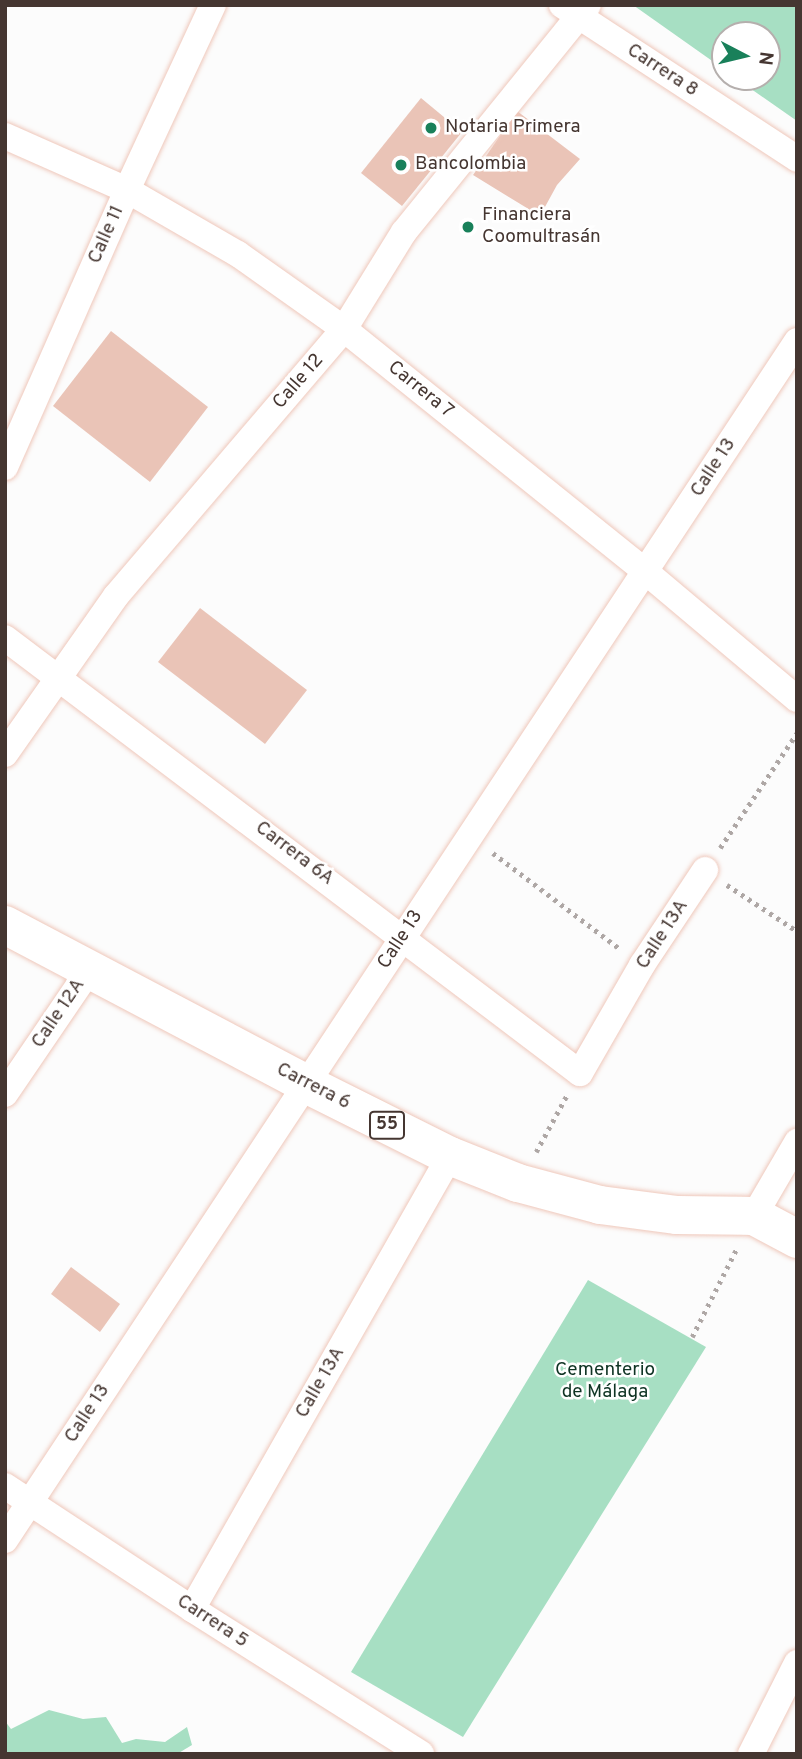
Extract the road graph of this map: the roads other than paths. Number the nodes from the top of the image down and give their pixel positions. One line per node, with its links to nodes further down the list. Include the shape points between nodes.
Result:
1 (213, 5): 5 (street, Calle 11)
2 (576, 9): 4 (street, Carrera 8); 6 (street, Calle 12, via 404,232)
3 (5, 136): 5 (street, Carrera 7)
4 (797, 159)
5 (127, 190): 6 (street, Carrera 7, via 238,254); 8 (street, Calle 11)
6 (344, 329): 9 (street, Carrera 7); 11 (street, Calle 12, via 116,596)
7 (797, 341): 9 (street, Calle 13)
8 (5, 467)
9 (646, 572): 12 (street, Carrera 7); 16 (street, Calle 13)
10 (5, 638): 11 (street, Carrera 6A)
11 (61, 678): 13 (street, Calle 12); 16 (street, Carrera 6A)
12 (797, 699)
13 (5, 754)
14 (705, 870): 18 (street, Calle 13A, via 642,965)
15 (5, 925): 17 (highway, Carrera 6 / 55)
16 (403, 936): 18 (street, Carrera 6A); 19 (street, Calle 13)
17 (90, 969): 19 (highway, Carrera 6 / 55); 20 (street, Calle 12A)
18 (580, 1073)
19 (306, 1084): 22 (highway, Carrera 6 / 55); 26 (street, Calle 13)
20 (5, 1094)
21 (797, 1142): 23 (street)
22 (450, 1156): 23 (highway, Carrera 6 / 55, via 518,1183 600,1205 677,1215); 28 (street, Calle 13A)
23 (754, 1216): 24 (highway, Carrera 6 / 55)
24 (797, 1239)
25 (5, 1486): 26 (street, Carrera 5)
26 (30, 1503): 27 (street, Calle 13); 28 (street, Carrera 5)
27 (5, 1540)
28 (192, 1609): 30 (street, Carrera 5)
29 (797, 1663): 31 (street)
30 (421, 1754)
31 (751, 1754)

